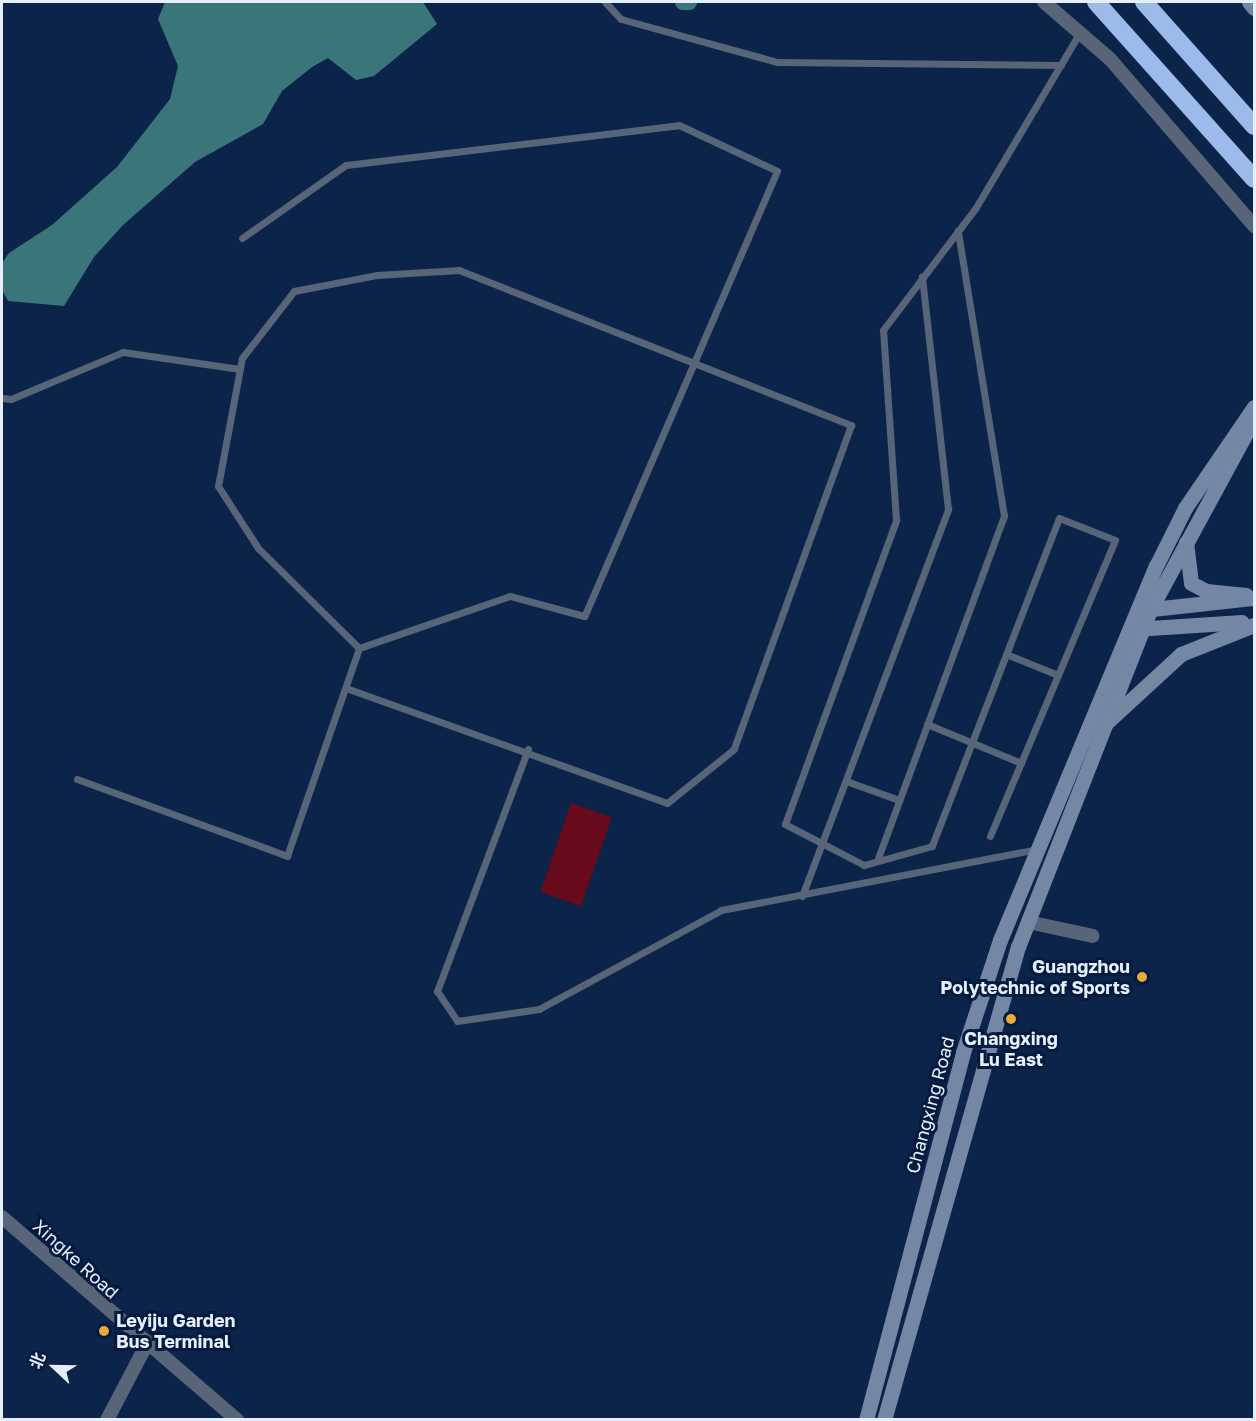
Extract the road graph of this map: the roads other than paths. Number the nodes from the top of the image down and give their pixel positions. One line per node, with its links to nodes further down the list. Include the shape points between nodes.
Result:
1 (605, 2): 8 (lane, via 621,19 777,62)
2 (1044, 2): 7 (street)
3 (1096, 2): 10 (highway)
4 (1144, 2): 9 (highway)
5 (1250, 2): 6 (street)
6 (1254, 8)
7 (1081, 31): 8 (lane); 11 (street)
8 (1061, 65): 12 (lane)
9 (1254, 126)
10 (1254, 179)
11 (1254, 226)
12 (958, 231): 14 (lane); 29 (lane, via 1004,516)
13 (242, 238): 15 (lane, via 346,165 679,125 777,171)
14 (922, 276): 35 (lane, via 948,509); 38 (lane, via 884,330 896,520 785,824)
15 (691, 362): 16 (lane, via 459,270 377,275 294,291 242,358); 25 (lane, via 584,616 510,596); 32 (lane, via 851,425 734,749 668,803)
16 (240, 369): 17 (lane, via 123,352 11,399); 25 (lane, via 218,486 258,548)
17 (2, 398)
18 (1254, 407): 22 (street, via 1185,508)
19 (1254, 417): 20 (street)
20 (1186, 538): 21 (street, via 1191,584 1206,591); 22 (street)
21 (1254, 597): 22 (street)
22 (1143, 610): 24 (street, Changxing Road)
23 (1254, 623): 24 (street); 30 (street, via 1181,654)
24 (1135, 629): 30 (street, Changxing Road); 39 (street, Changxing Road)
25 (360, 648): 28 (lane)
26 (1006, 654): 27 (lane); 27 (lane, via 1059,518 1115,540); 31 (lane)
27 (1058, 675): 33 (lane)
28 (346, 687): 32 (lane); 34 (lane, via 287,856)
29 (927, 724): 31 (lane); 36 (lane)
30 (1104, 725): 40 (street, Changxing Road)
31 (972, 743): 33 (lane); 41 (lane, via 932,846)
32 (528, 749): 42 (lane, via 437,991 458,1021 539,1009 721,910)
33 (1021, 763): 37 (lane)
34 (77, 779)
35 (846, 781): 36 (lane); 38 (lane)
36 (899, 800): 41 (lane)
37 (990, 836)
38 (823, 842): 41 (lane, via 864,865); 42 (lane)
39 (1037, 849): 40 (lane); 42 (lane); 49 (street, Changxing Road, via 963,1052)
40 (1054, 852): 43 (street, Changxing Road)
41 (877, 861)
42 (802, 896)
43 (1028, 921): 44 (street); 50 (street, Changxing Road, via 984,1054)
44 (1093, 936)
45 (2, 1216): 46 (street, Xingke Road)
46 (148, 1342): 47 (street); 48 (street, Xingke Road)
47 (107, 1419)
48 (237, 1419)
49 (866, 1419)
50 (884, 1419)

